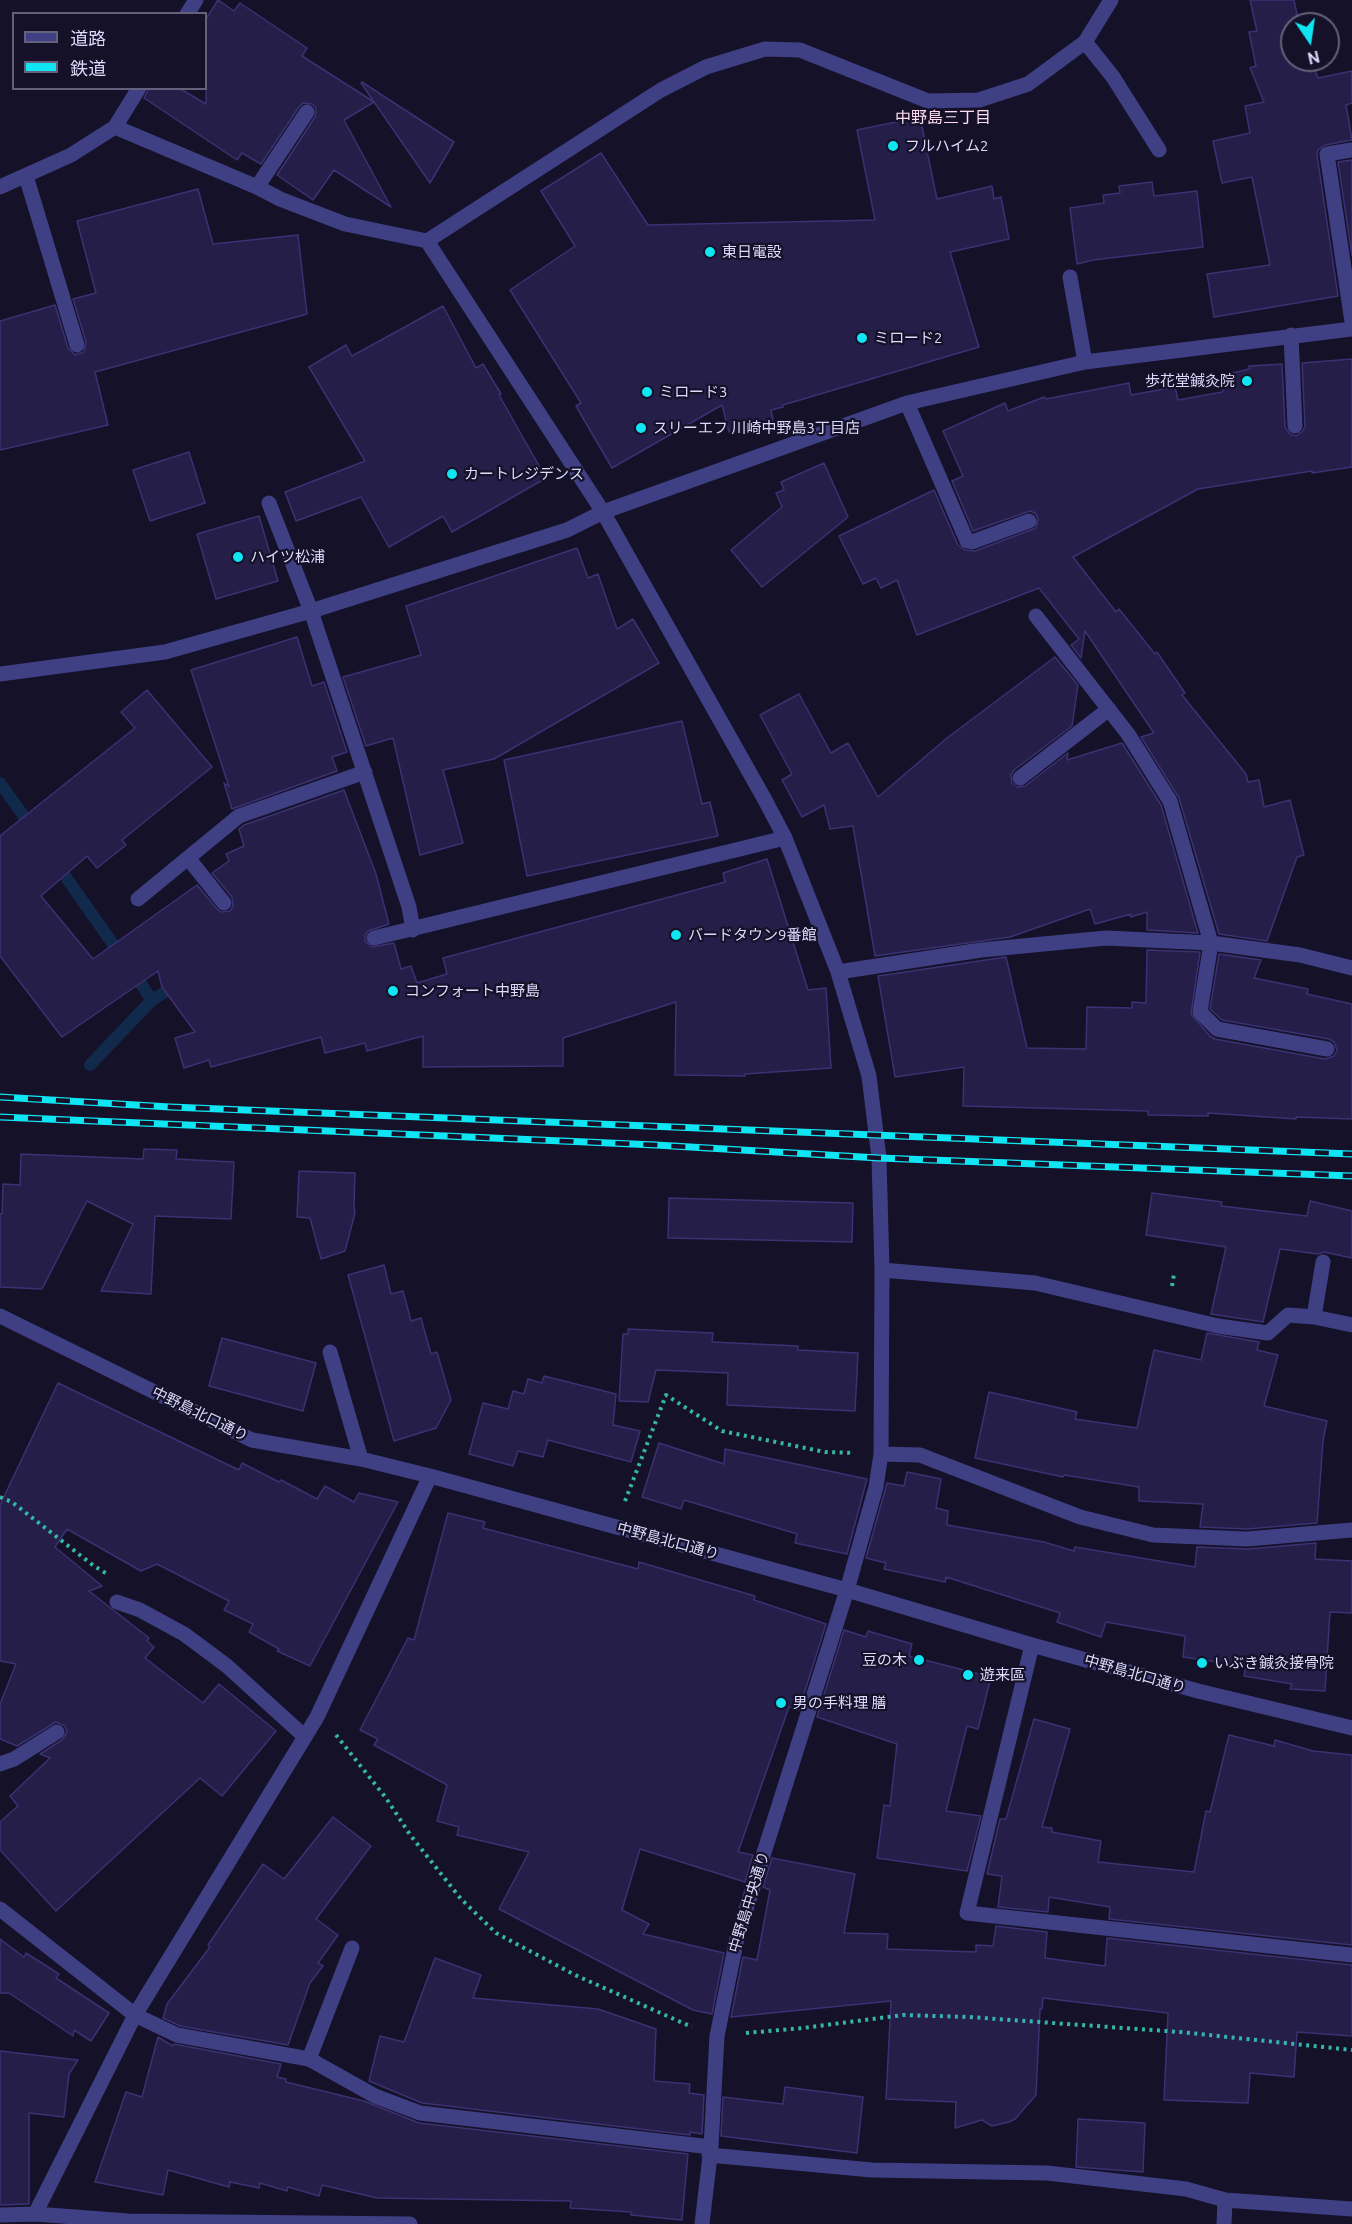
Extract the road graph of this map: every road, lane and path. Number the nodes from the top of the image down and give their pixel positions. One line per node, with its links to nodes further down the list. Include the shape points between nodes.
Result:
1 (1111, 0): 2 (street)
2 (1085, 42): 6 (street, via 1113,77); 11 (street, via 1028,84 979,100 928,101 800,50 765,49 706,67 661,90)
3 (138, 90): 5 (street)
4 (307, 112): 10 (street)
5 (115, 127): 8 (street, via 71,155); 10 (street)
6 (1159, 150)
7 (1352, 150): 13 (street, via 1327,154)
8 (26, 176): 9 (street); 16 (street)
9 (0, 187)
10 (257, 187): 11 (street, via 345,224)
11 (427, 240): 21 (street, 中野島中央通り)
12 (1070, 277): 17 (street)
13 (1352, 322)
14 (1352, 329): 15 (street)
15 (1291, 335): 17 (street); 19 (street)
16 (77, 345)
17 (1085, 362): 18 (street)
18 (907, 403): 21 (street); 22 (street, via 967,541)
19 (1295, 426)
20 (269, 504): 23 (street)
21 (603, 512): 23 (street, via 567,530); 29 (street, 中野島中央通り)
22 (1029, 520)
23 (310, 611): 25 (street, via 165,652); 27 (street)
24 (1035, 616): 26 (street)
25 (0, 674)
26 (1109, 709): 28 (street); 35 (street, via 1170,801)
27 (364, 772): 30 (street, via 239,816); 33 (street)
28 (1020, 778)
29 (785, 838): 33 (street); 37 (street, 中野島中央通り)
30 (188, 858): 31 (street); 32 (street)
31 (138, 899)
32 (224, 903)
33 (413, 930): 34 (street)
34 (374, 938)
35 (1211, 943): 36 (street, via 1300,955); 37 (street, via 1106,938 981,950); 38 (street, via 1200,1012 1216,1029)
36 (1352, 968)
37 (838, 972): 40 (street, 中野島中央通り, via 869,1076 879,1158)
38 (1328, 1049)
39 (1323, 1262): 42 (street)
40 (882, 1270): 42 (street, via 1035,1283 1218,1326 1268,1333 1288,1315); 45 (street, 中野島中央通り)
41 (0, 1316): 46 (street, 中野島北口通り, via 252,1440)
42 (1314, 1317): 43 (street)
43 (1352, 1325)
44 (330, 1352): 46 (street)
45 (881, 1455): 49 (path, via 825,1452 722,1431 666,1395); 50 (street, via 920,1455 1080,1517 1153,1535 1247,1539); 52 (street, 中野島中央通り)
46 (361, 1459): 47 (street, 中野島北口通り)
47 (430, 1476): 49 (street, 中野島北口通り); 55 (street)
48 (0, 1497): 51 (path)
49 (615, 1527): 52 (street, 中野島北口通り)
50 (1352, 1530)
51 (118, 1580)
52 (847, 1590): 54 (street, 中野島北口通り); 64 (street, 中野島中央通り, via 737,1938)
53 (117, 1602): 58 (street, via 184,1634 227,1666)
54 (1032, 1645): 56 (street, 中野島北口通り, via 1198,1692); 62 (street, via 967,1913)
55 (317, 1717): 58 (street); 64 (path, via 386,1798 461,1899 496,1933 585,1979)
56 (1352, 1728)
57 (57, 1732): 59 (street)
58 (304, 1736): 63 (street)
59 (0, 1764)
60 (0, 1909): 63 (street)
61 (352, 1948): 66 (street)
62 (1352, 1955)
63 (135, 2015): 66 (street, via 177,2035); 70 (street)
64 (717, 2036): 65 (path, via 903,2015 1180,2031); 67 (street, 中野島中央通り)
65 (1352, 2050)
66 (309, 2059): 67 (street, via 375,2096 420,2114)
67 (710, 2151): 68 (street, via 872,2170 1047,2173 1186,2189); 74 (street, 中野島中央通り)
68 (1225, 2200): 69 (street); 75 (street)
69 (1352, 2209)
70 (35, 2214): 71 (street); 72 (street)
71 (0, 2215)
72 (128, 2223): 73 (street)
73 (410, 2224)
74 (702, 2224)
75 (1224, 2224)

